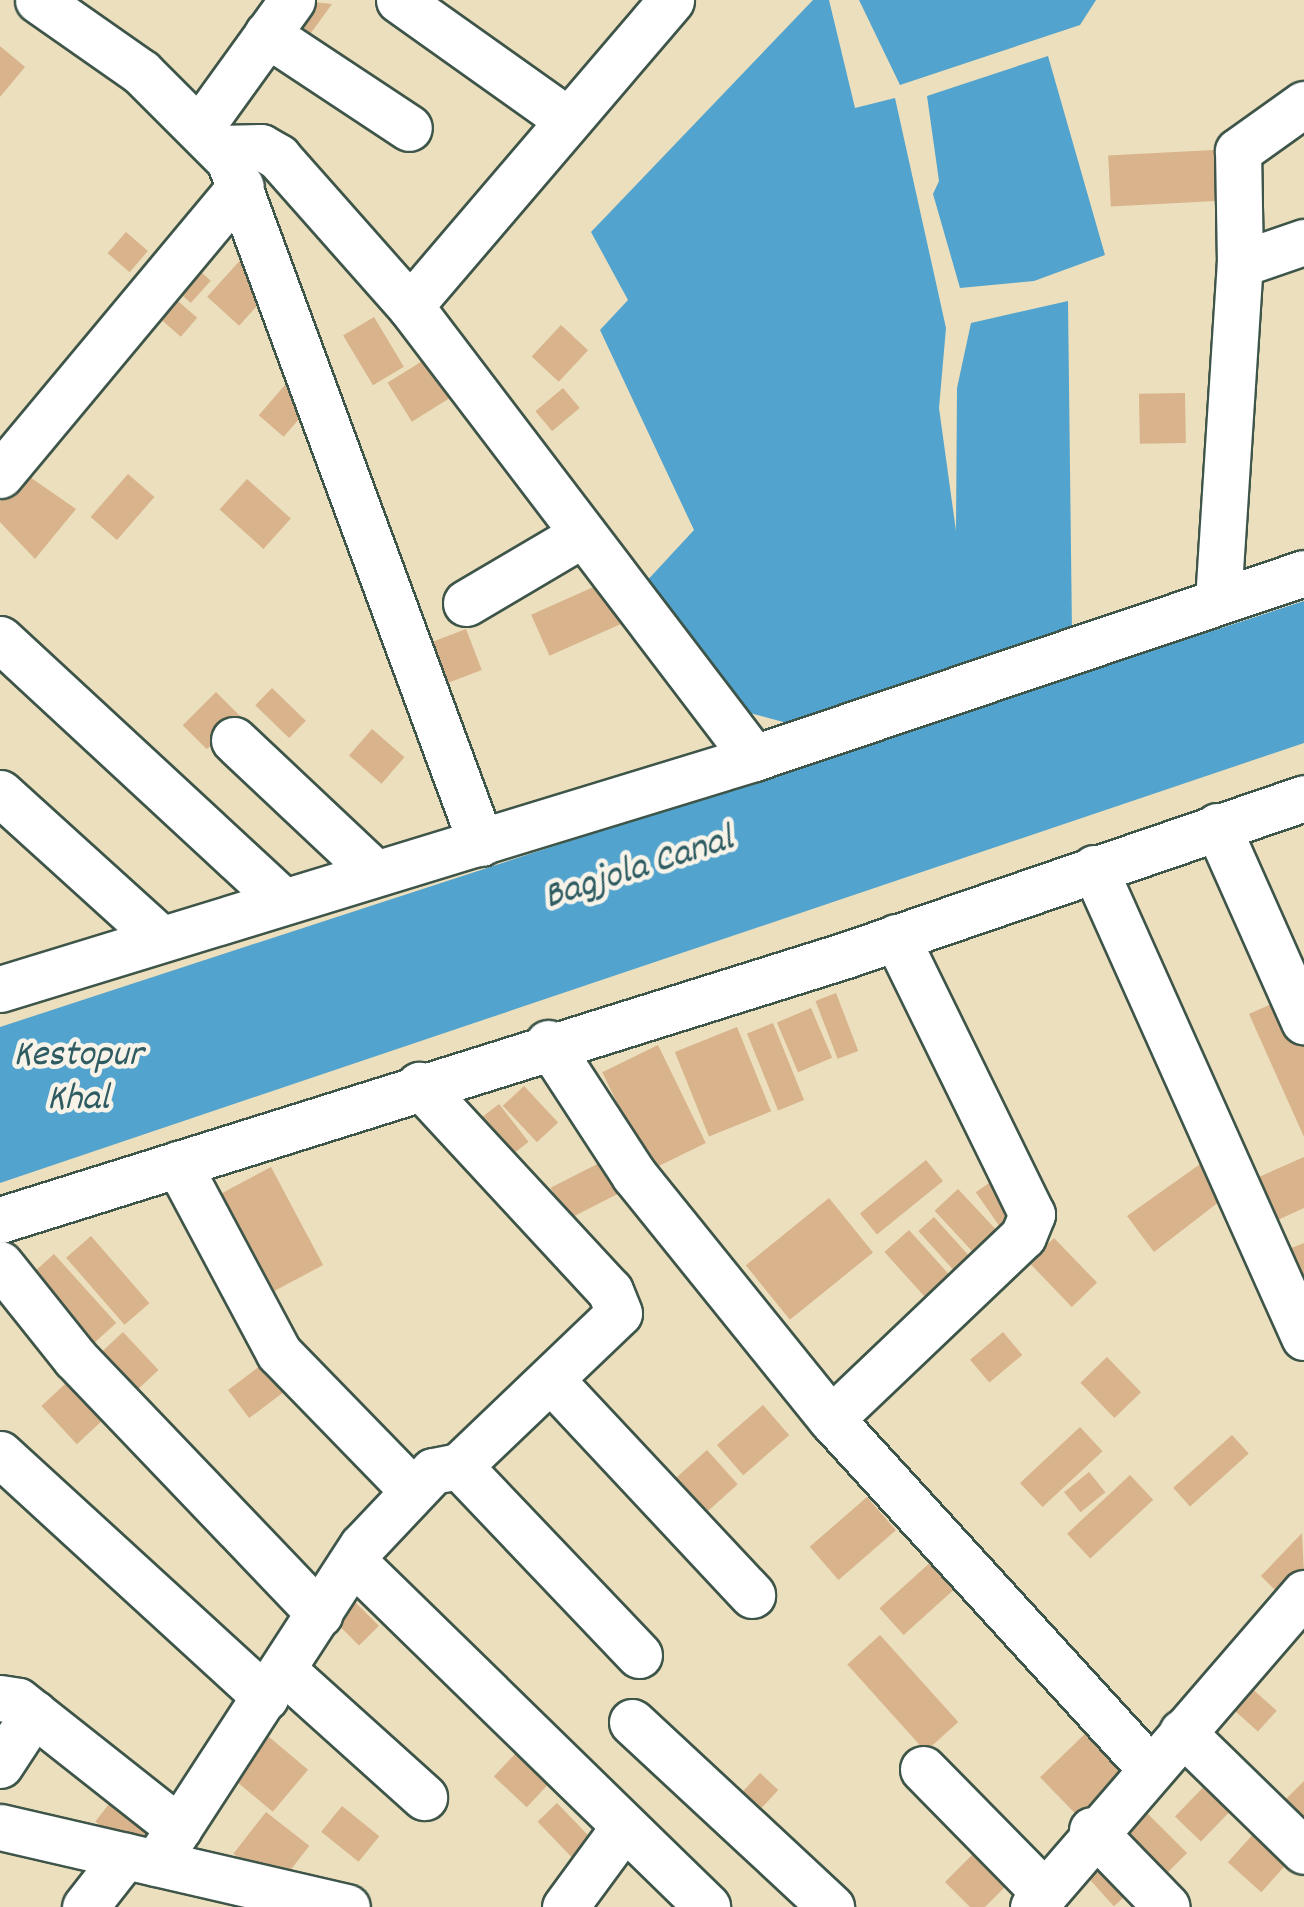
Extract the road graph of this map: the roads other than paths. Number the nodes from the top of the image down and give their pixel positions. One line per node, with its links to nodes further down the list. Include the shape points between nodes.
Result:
1 (38, 0): 8 (street)
2 (399, 0): 6 (street)
3 (671, 0): 6 (street)
4 (275, 12): 7 (street); 8 (street)
5 (1304, 104): 10 (street, via 1238,151)
6 (568, 120): 11 (street)
7 (409, 128)
8 (221, 153): 11 (street, via 262,147 278,157); 12 (street); 23 (street)
9 (1304, 242): 10 (street)
10 (1240, 264): 15 (street, via 1222,439)
11 (410, 306): 13 (street)
12 (0, 476)
13 (583, 534): 16 (street); 19 (street)
14 (1304, 572): 15 (street)
15 (1218, 601): 19 (street)
16 (466, 604)
17 (0, 639): 26 (street)
18 (234, 740): 25 (street)
19 (754, 758): 23 (street)
20 (0, 793): 28 (street)
21 (1304, 798): 22 (street)
22 (1216, 826): 24 (street); 30 (street)
23 (481, 843): 25 (street)
24 (1094, 868): 27 (street); 36 (street)
25 (376, 873): 26 (street)
26 (281, 899): 28 (street)
27 (896, 937): 31 (street); 38 (street, via 1032,1214 1023,1236)
28 (161, 939): 29 (street)
29 (0, 989)
30 (1304, 1021)
31 (548, 1043): 32 (street); 38 (street, via 634,1174)
32 (420, 1085): 33 (street); 37 (street, via 619,1304 616,1321)
33 (178, 1164): 34 (street); 41 (street, via 279,1353)
34 (0, 1220)
35 (0, 1264): 45 (street, via 75,1358)
36 (1304, 1337)
37 (552, 1381): 40 (street); 44 (street)
38 (831, 1419): 53 (street)
39 (0, 1454): 47 (street)
40 (460, 1466): 41 (street, via 439,1466); 46 (street)
41 (413, 1491): 42 (street)
42 (353, 1561): 45 (street); 56 (street)
43 (1304, 1593): 50 (street)
44 (752, 1595)
45 (320, 1614): 47 (street)
46 (639, 1655)
47 (274, 1683): 54 (street); 58 (street)
48 (17, 1705): 51 (street); 58 (street)
49 (632, 1722): 66 (street)
50 (1182, 1732): 53 (street); 59 (street)
51 (0, 1765)
52 (923, 1769): 61 (street)
53 (1151, 1769): 57 (street)
54 (424, 1797)
55 (0, 1827): 58 (street)
56 (623, 1828): 64 (street); 65 (street)
57 (1092, 1830): 61 (street); 67 (street)
58 (153, 1849): 60 (street); 62 (street)
59 (1304, 1851)
60 (256, 1897): 63 (street)
61 (1039, 1900)
62 (85, 1907)
63 (347, 1907)
64 (566, 1907)
65 (706, 1907)
66 (831, 1907)
67 (1166, 1907)

